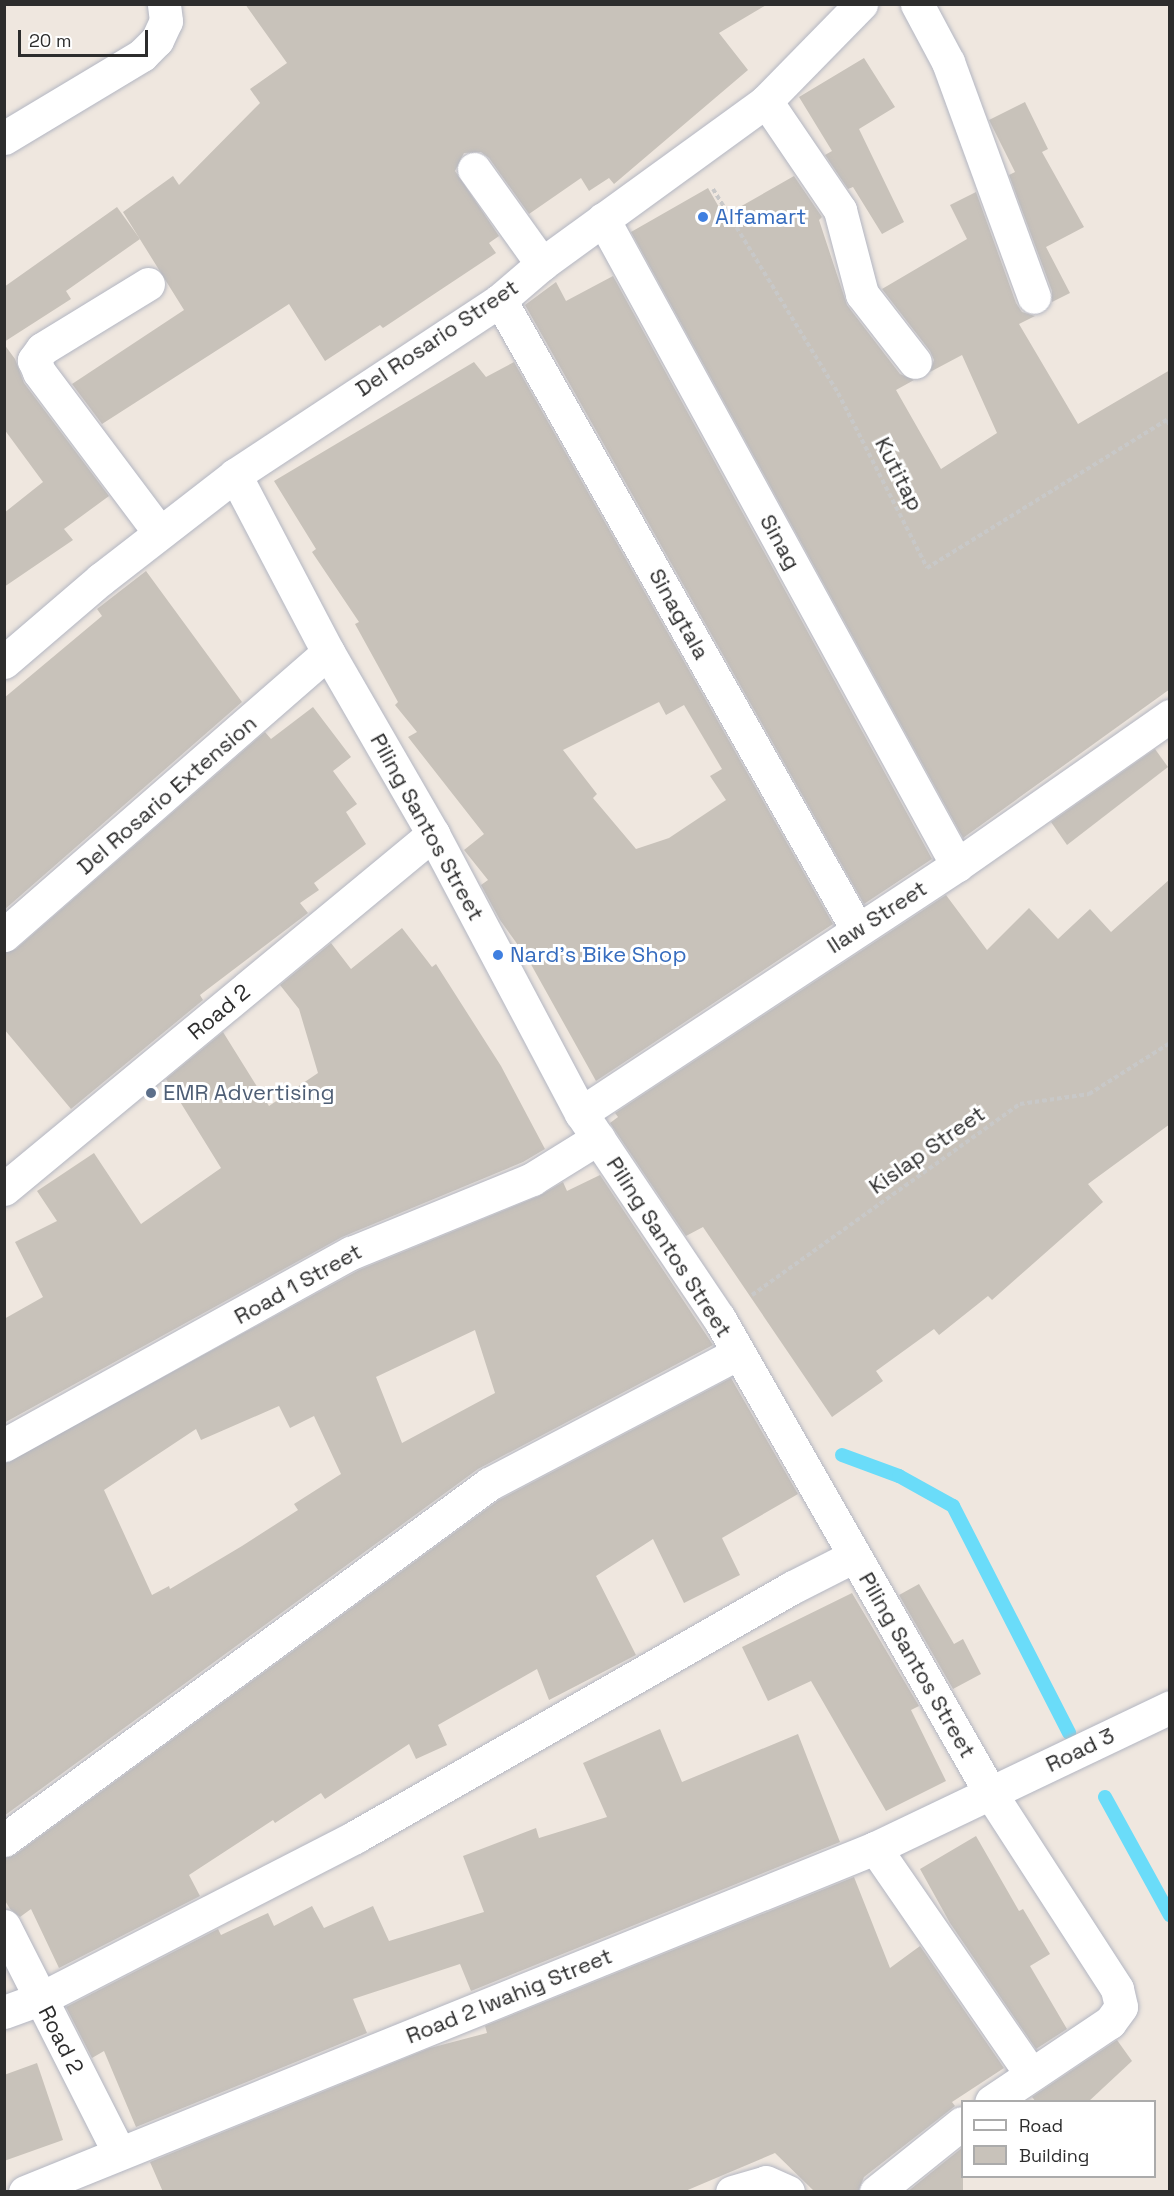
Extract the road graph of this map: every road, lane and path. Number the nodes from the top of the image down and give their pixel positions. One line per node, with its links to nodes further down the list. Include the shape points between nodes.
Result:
1 (164, 4): 5 (street, via 165,21 157,40 142,55)
2 (861, 4): 4 (street, Del Rosario Street)
3 (917, 4): 11 (street, via 948,62)
4 (766, 101): 6 (street, Del Rosario Street); 13 (street, via 840,210 869,308)
5 (4, 138)
6 (692, 155): 8 (street, Del Rosario Street); 14 (path, Kutitap, via 838,393 927,568 1167,420)
7 (474, 169): 9 (street)
8 (603, 219): 9 (street, Del Rosario Street); 21 (street, Sinag)
9 (542, 264): 12 (street, Del Rosario Street)
10 (148, 284): 16 (street, via 42,349 34,360 39,372)
11 (1034, 297)
12 (500, 300): 15 (street, Del Rosario Street); 22 (street, Sinagtala)
13 (915, 362)
14 (1170, 426)
15 (235, 476): 16 (street, Del Rosario Street); 17 (street, Piling Santos Street)
16 (160, 533): 18 (street, Del Rosario Street)
17 (328, 652): 20 (street, Piling Santos Street); 23 (street, Del Rosario Extension)
18 (4, 662)
19 (1170, 716): 21 (street, Ilaw Street)
20 (433, 834): 25 (street, Piling Santos Street); 26 (street, Road 2)
21 (957, 866): 22 (street, Ilaw Street)
22 (857, 929): 25 (street, Ilaw Street)
23 (4, 935)
24 (1170, 1043): 27 (path, Kislap Street, via 1089,1094 1020,1104)
25 (589, 1126): 27 (street, Piling Santos Street); 29 (street, Road 1 Street, via 522,1184 351,1252)
26 (4, 1190)
27 (719, 1317): 28 (street, Piling Santos Street)
28 (738, 1353): 30 (street, Piling Santos Street); 33 (street, via 489,1484)
29 (4, 1445)
30 (854, 1556): 32 (street, Piling Santos Street); 36 (street, via 355,1837)
31 (1170, 1707): 32 (street, Road 3)
32 (991, 1794): 34 (street, Road 2 Iwahig Street); 38 (street, Piling Santos Street, via 1117,1989 1121,2007 1110,2022)
33 (4, 1840)
34 (875, 1848): 38 (street); 41 (street, Road 2 Iwahig Street)
35 (4, 1926): 36 (street, Road 2)
36 (40, 1999): 37 (street); 41 (street, Road 2)
37 (4, 2012)
38 (1030, 2073): 39 (street)
39 (994, 2100)
40 (961, 2125): 45 (street)
41 (119, 2153): 42 (street, Road 2 Iwahig Street)
42 (45, 2188)
43 (732, 2192): 44 (street, via 766,2182)
44 (788, 2192)
45 (876, 2192)

